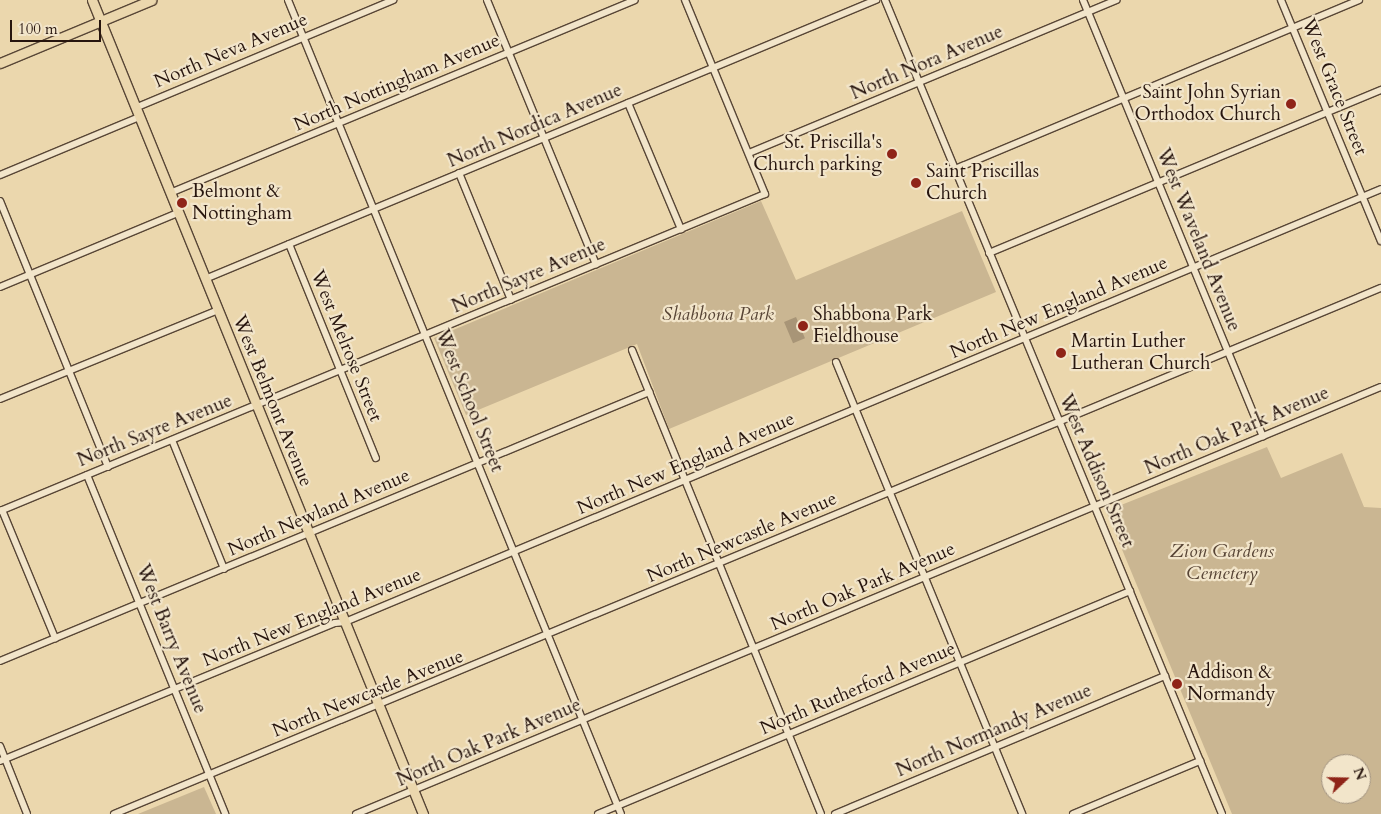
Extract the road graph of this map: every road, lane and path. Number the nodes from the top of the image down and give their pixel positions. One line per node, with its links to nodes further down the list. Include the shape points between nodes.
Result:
1 (92, 0): 15 (main road, West Belmont Avenue)
2 (151, 0): 15 (main road)
3 (288, 0): 17 (street, West School Street)
4 (393, 0): 17 (street, North Neva Avenue)
5 (487, 0): 18 (street)
6 (635, 0): 18 (street, North Nottingham Avenue)
7 (685, 0): 20 (street)
8 (876, 0): 20 (street, North Nordica Avenue)
9 (885, 0): 21 (street, West Addison Street)
10 (1083, 0): 14 (street, West Waveland Avenue)
11 (1116, 0): 14 (street, North Nora Avenue)
12 (1281, 0): 16 (street, West Grace Street)
13 (1359, 0): 16 (street)
14 (1088, 12): 21 (street, North Nora Avenue); 23 (street, West Waveland Avenue)
15 (100, 21): 19 (main road); 25 (main road, West Belmont Avenue)
16 (1293, 28): 23 (street); 26 (street, West Grace Street)
17 (304, 37): 25 (street, North Neva Avenue); 28 (street, West School Street)
18 (509, 53): 28 (street, North Nottingham Avenue); 29 (street)
19 (0, 63)
20 (713, 68): 24 (street, North Nordica Avenue); 30 (street)
21 (919, 83): 30 (street, North Nora Avenue); 31 (street, West Addison Street)
22 (1381, 90): 26 (street)
23 (1124, 98): 31 (street); 34 (street, West Waveland Avenue)
24 (628, 103): 29 (street, North Nordica Avenue); 41 (street)
25 (135, 108): 27 (main road, West Belmont Avenue)
26 (1328, 112): 34 (street); 37 (street, West Grace Street)
27 (139, 117): 33 (street); 36 (main road, West Belmont Avenue)
28 (339, 123): 36 (street, North Nottingham Avenue); 39 (street, West School Street)
29 (544, 138): 32 (street, North Nordica Avenue); 45 (street)
30 (748, 153): 41 (street, North Sayre Avenue, via 765,194)
31 (955, 169): 44 (street, West Addison Street)
32 (459, 174): 39 (street, North Nordica Avenue); 51 (street)
33 (0, 175)
34 (1158, 183): 44 (street); 46 (street, West Waveland Avenue)
35 (1381, 189): 37 (street, North New England Avenue)
36 (170, 193): 40 (main road, West Belmont Avenue)
37 (1363, 197): 42 (street, West Grace Street); 46 (street, North New England Avenue)
38 (0, 201): 47 (street)
39 (374, 209): 43 (street, North Nordica Avenue); 53 (street, West School Street)
40 (178, 213): 47 (street); 48 (main road, West Belmont Avenue)
41 (680, 229): 45 (street, North Sayre Avenue)
42 (1381, 241)
43 (289, 244): 48 (street, North Nordica Avenue); 59 (street, West Melrose Street)
44 (989, 253): 54 (street, West Addison Street)
45 (596, 264): 51 (street, North Sayre Avenue)
46 (1194, 268): 54 (street, North New England Avenue); 56 (street, West Waveland Avenue)
47 (30, 275): 49 (street); 58 (street)
48 (205, 279): 52 (main road, West Belmont Avenue)
49 (0, 287)
50 (1381, 288): 56 (street, North Newcastle Avenue)
51 (511, 300): 53 (street, North Sayre Avenue)
52 (218, 310): 58 (street); 63 (main road, West Belmont Avenue)
53 (425, 335): 59 (street, North Sayre Avenue); 69 (street, West School Street)
54 (1025, 338): 64 (street, North New England Avenue); 65 (street, West Addison Street)
55 (632, 350): 61 (street)
56 (1228, 352): 65 (street, North Newcastle Avenue); 66 (street, West Waveland Avenue)
57 (836, 362): 64 (street)
58 (69, 371): 62 (street); 70 (street)
59 (341, 371): 63 (street, North Sayre Avenue); 68 (street, West Melrose Street)
60 (1381, 387): 66 (street, North Oak Park Avenue)
61 (649, 392): 69 (street, North Newland Avenue); 72 (street)
62 (0, 399)
63 (257, 406): 67 (street, North Sayre Avenue); 76 (main road, West Belmont Avenue)
64 (855, 409): 72 (street, North New England Avenue); 73 (street)
65 (1059, 422): 73 (street, North Newcastle Avenue); 74 (street, West Addison Street)
66 (1263, 436): 74 (street, North Oak Park Avenue)
67 (172, 440): 70 (street, North Sayre Avenue); 79 (street)
68 (376, 458)
69 (478, 463): 76 (street, North Newland Avenue); 77 (street, West School Street)
70 (108, 467): 71 (street, North Sayre Avenue)
71 (87, 475): 75 (street, North Sayre Avenue); 82 (street, West Barry Avenue)
72 (684, 480): 77 (street, North New England Avenue); 78 (street)
73 (889, 493): 78 (street, North Newcastle Avenue); 80 (street)
74 (1094, 506): 80 (street, North Oak Park Avenue); 81 (street, West Addison Street)
75 (1, 511): 85 (street)
76 (308, 533): 79 (street, North Newland Avenue); 83 (main road, West Belmont Avenue)
77 (514, 552): 83 (street, North New England Avenue); 84 (street, West School Street)
78 (719, 564): 84 (street, North Newcastle Avenue); 86 (street)
79 (224, 569): 82 (street, North Newland Avenue)
80 (924, 578): 86 (street, North Oak Park Avenue); 88 (street)
81 (1130, 591): 88 (street, North Rutherford Avenue); 89 (street, West Addison Street)
82 (140, 603): 85 (street, North Newland Avenue); 90 (street, West Barry Avenue)
83 (345, 622): 90 (street, North New England Avenue, via 335,623); 91 (main road, West Belmont Avenue)
84 (548, 636): 91 (street, North Newcastle Avenue); 92 (street, West School Street)
85 (55, 638): 87 (street, North Newland Avenue)
86 (753, 649): 92 (street, North Oak Park Avenue); 93 (street)
87 (0, 661)
88 (959, 663): 93 (street, North Rutherford Avenue); 95 (street)
89 (1165, 676): 95 (street, North Normandy Avenue); 97 (street, West Addison Street)
90 (175, 689): 96 (street, North New England Avenue); 98 (street, West Barry Avenue)
91 (379, 706): 98 (street, North Newcastle Avenue); 99 (main road, West Belmont Avenue)
92 (582, 720): 99 (street, North Oak Park Avenue); 100 (street, West School Street)
93 (788, 734): 100 (street, North Rutherford Avenue); 108 (street)
94 (0, 746): 96 (street)
95 (994, 747): 109 (street, North Normandy Avenue); 110 (street)
96 (3, 760): 101 (street)
97 (1200, 761): 111 (street); 112 (street, West Addison Street)
98 (209, 775): 102 (street, North Newcastle Avenue); 103 (street, West Barry Avenue)
99 (413, 791): 104 (street, North Oak Park Avenue); 105 (main road, West Belmont Avenue)
100 (618, 806): 106 (street, North Rutherford Avenue); 107 (street, West School Street)
101 (27, 814)
102 (114, 814)
103 (225, 814)
104 (356, 814)
105 (423, 814)
106 (598, 814)
107 (621, 814)
108 (821, 814)
109 (835, 814)
110 (1022, 814)
111 (1073, 814)
112 (1222, 814)

